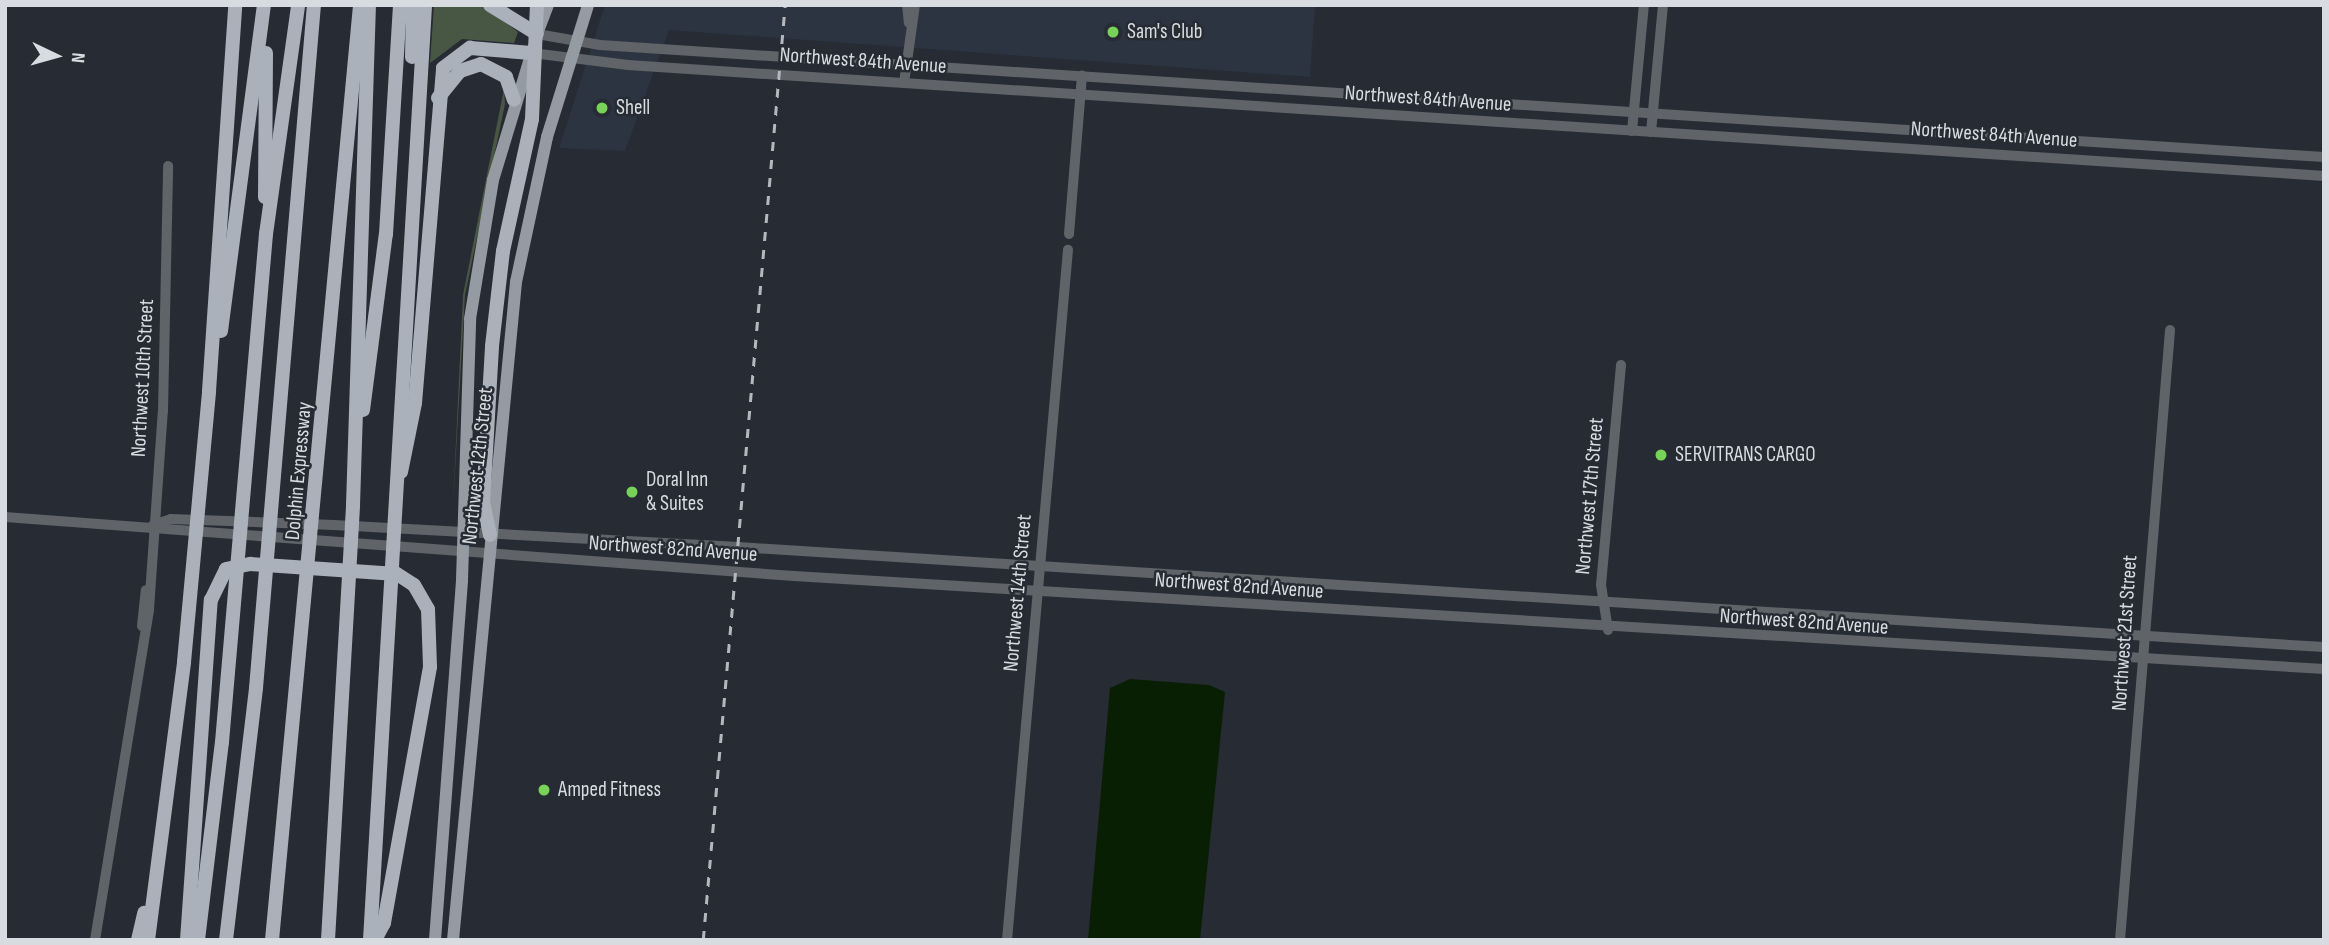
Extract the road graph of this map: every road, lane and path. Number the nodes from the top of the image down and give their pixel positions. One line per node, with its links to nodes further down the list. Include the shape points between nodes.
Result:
1 (234, 5): 44 (highway)
2 (298, 5): 39 (highway)
3 (314, 5): 68 (highway, Dolphin Expressway, via 266,576)
4 (360, 5): 69 (highway, Dolphin Expressway, via 318,503)
5 (369, 5): 45 (highway)
6 (400, 5): 45 (highway, via 382,279)
7 (413, 5): 33 (highway)
8 (425, 5): 33 (highway)
9 (489, 5): 19 (highway)
10 (537, 5): 50 (highway, via 535,95 493,334 484,502)
11 (548, 5): 19 (main road, Northwest 12th Street)
12 (588, 5): 20 (main road, Northwest 12th Street)
13 (907, 5): 18 (street)
14 (915, 5): 18 (street)
15 (1644, 5): 31 (street)
16 (1662, 5): 32 (street)
17 (264, 9): 39 (highway); 44 (highway)
18 (909, 23): 23 (street)
19 (537, 34): 20 (street, Northwest 84th Avenue); 21 (main road, Northwest 12th Street)
20 (577, 41): 22 (main road, Northwest 12th Street); 23 (street, Northwest 84th Avenue)
21 (531, 53): 22 (street, Northwest 84th Avenue); 28 (highway, via 478,48 454,54 443,68); 29 (main road, Northwest 12th Street)
22 (571, 60): 25 (street, Northwest 84th Avenue); 50 (main road, Northwest 12th Street, via 540,162 516,282)
23 (906, 65): 24 (street, Northwest 84th Avenue); 25 (street)
24 (1082, 76): 26 (street, Northwest 84th Avenue); 27 (street)
25 (904, 83): 27 (street, Northwest 84th Avenue)
26 (1209, 84): 30 (street); 31 (street, Northwest 84th Avenue)
27 (1080, 95): 30 (street, Northwest 84th Avenue); 40 (street)
28 (438, 98): 29 (highway, via 460,71 481,64 506,77); 46 (highway, via 415,403)
29 (514, 100): 49 (main road, Northwest 12th Street, via 485,217 472,307)
30 (1208, 103): 34 (street, Northwest 84th Avenue)
31 (1636, 112): 32 (street, Northwest 84th Avenue); 34 (street)
32 (1653, 113): 35 (street); 36 (street, Northwest 84th Avenue)
33 (416, 118): 46 (highway)
34 (1632, 131): 35 (street, Northwest 84th Avenue)
35 (1651, 132): 38 (street, Northwest 84th Avenue)
36 (2324, 157)
37 (168, 166): 48 (street, Northwest 10th Street, via 163,398)
38 (2324, 176)
39 (266, 234): 67 (highway, via 245,499)
40 (1069, 234)
41 (1068, 250): 53 (street, Northwest 14th Street)
42 (2169, 330): 57 (street, Northwest 21st Street)
43 (1621, 365): 55 (street, Northwest 17th Street)
44 (209, 391): 61 (highway)
45 (355, 463): 62 (highway)
46 (393, 507): 70 (highway)
47 (5, 517): 48 (street, Northwest 82nd Avenue)
48 (153, 525): 49 (street, Northwest 82nd Avenue, via 172,519); 51 (street, Northwest 82nd Avenue, via 171,531); 63 (street, Northwest 10th Street, via 146,590 149,608 142,626)
49 (461, 532): 50 (street, Northwest 82nd Avenue); 51 (main road, Northwest 12th Street)
50 (490, 535): 52 (main road, Northwest 12th Street); 53 (street, Northwest 82nd Avenue)
51 (461, 550): 52 (street, Northwest 82nd Avenue); 71 (main road, Northwest 12th Street)
52 (489, 552): 54 (street, Northwest 82nd Avenue); 72 (main road, Northwest 12th Street)
53 (1040, 566): 54 (street, Northwest 14th Street); 55 (street, Northwest 82nd Avenue)
54 (1038, 592): 56 (street, Northwest 82nd Avenue); 73 (street, Northwest 14th Street)
55 (1603, 604): 56 (street, Northwest 17th Street); 57 (street, Northwest 82nd Avenue)
56 (1608, 629): 59 (street, Northwest 82nd Avenue)
57 (2145, 636): 58 (street, Northwest 82nd Avenue); 59 (street, Northwest 21st Street)
58 (2324, 647)
59 (2143, 661): 60 (street, Northwest 82nd Avenue); 74 (street, Northwest 21st Street)
60 (2324, 670)
61 (160, 848): 64 (highway); 65 (highway)
62 (327, 937)
63 (96, 940)
64 (138, 940)
65 (148, 940)
66 (187, 940): 70 (highway, via 212,594 226,569 250,564 397,574 414,585 428,609 430,667 384,923)
67 (198, 940)
68 (226, 940)
69 (271, 940)
70 (373, 940)
71 (435, 940)
72 (453, 940)
73 (1007, 940)
74 (2120, 940)

